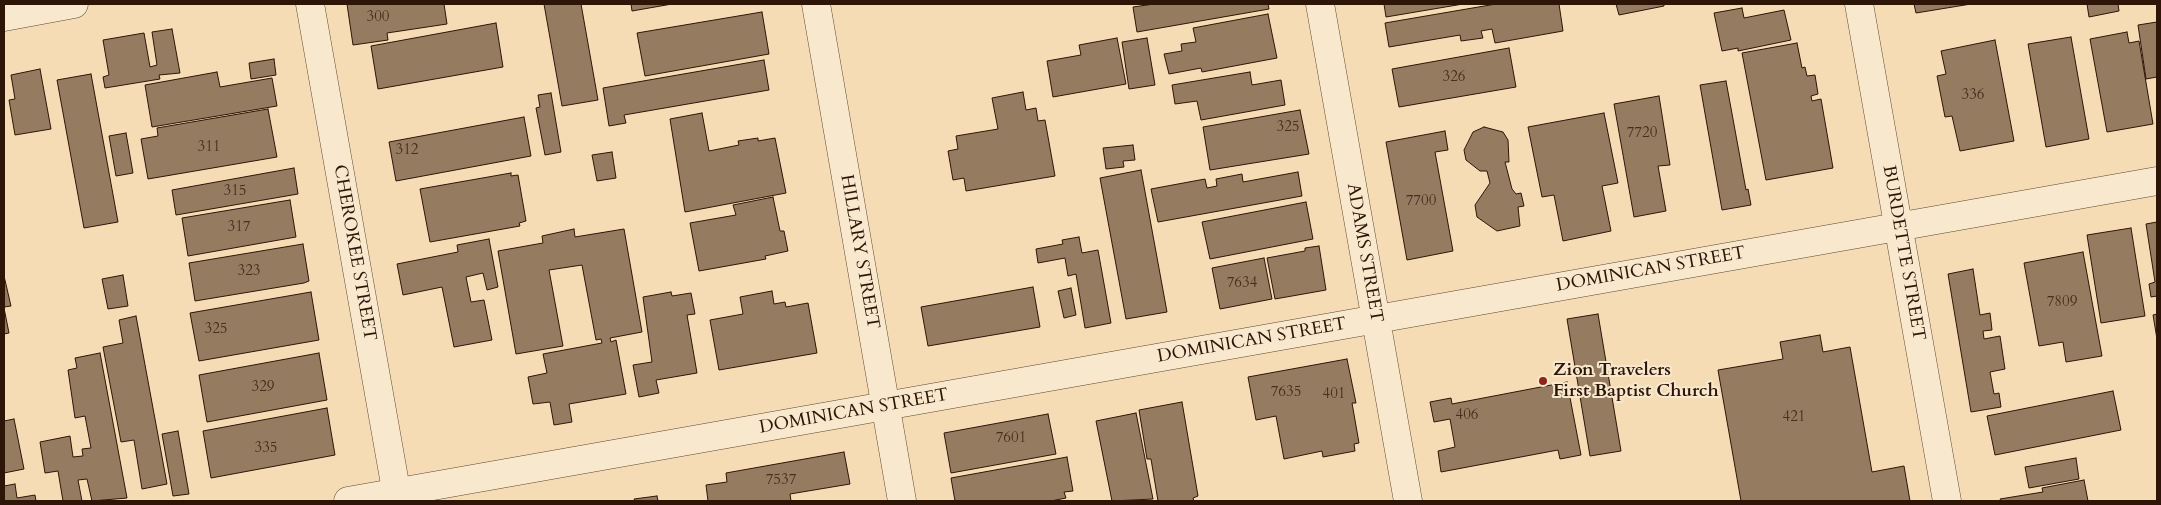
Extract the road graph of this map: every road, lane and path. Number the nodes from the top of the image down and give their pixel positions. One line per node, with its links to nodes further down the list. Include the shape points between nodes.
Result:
1 (74, 4): 6 (street)
2 (310, 4): 11 (street, CHEROKEE STREET)
3 (816, 4): 10 (street, HILLARY STREET)
4 (1320, 4): 9 (street, ADAMS STREET)
5 (1859, 4): 8 (street, BURDETTE STREET)
6 (4, 17)
7 (2157, 181): 8 (street, DOMINICAN STREET)
8 (1898, 226): 9 (street, DOMINICAN STREET); 15 (street, BURDETTE STREET)
9 (1376, 319): 10 (street, DOMINICAN STREET); 14 (street, ADAMS STREET)
10 (886, 406): 11 (street, DOMINICAN STREET); 13 (street, HILLARY STREET)
11 (397, 497): 12 (street, DOMINICAN STREET)
12 (348, 501)
13 (902, 501)
14 (1408, 501)
15 (1947, 501)

